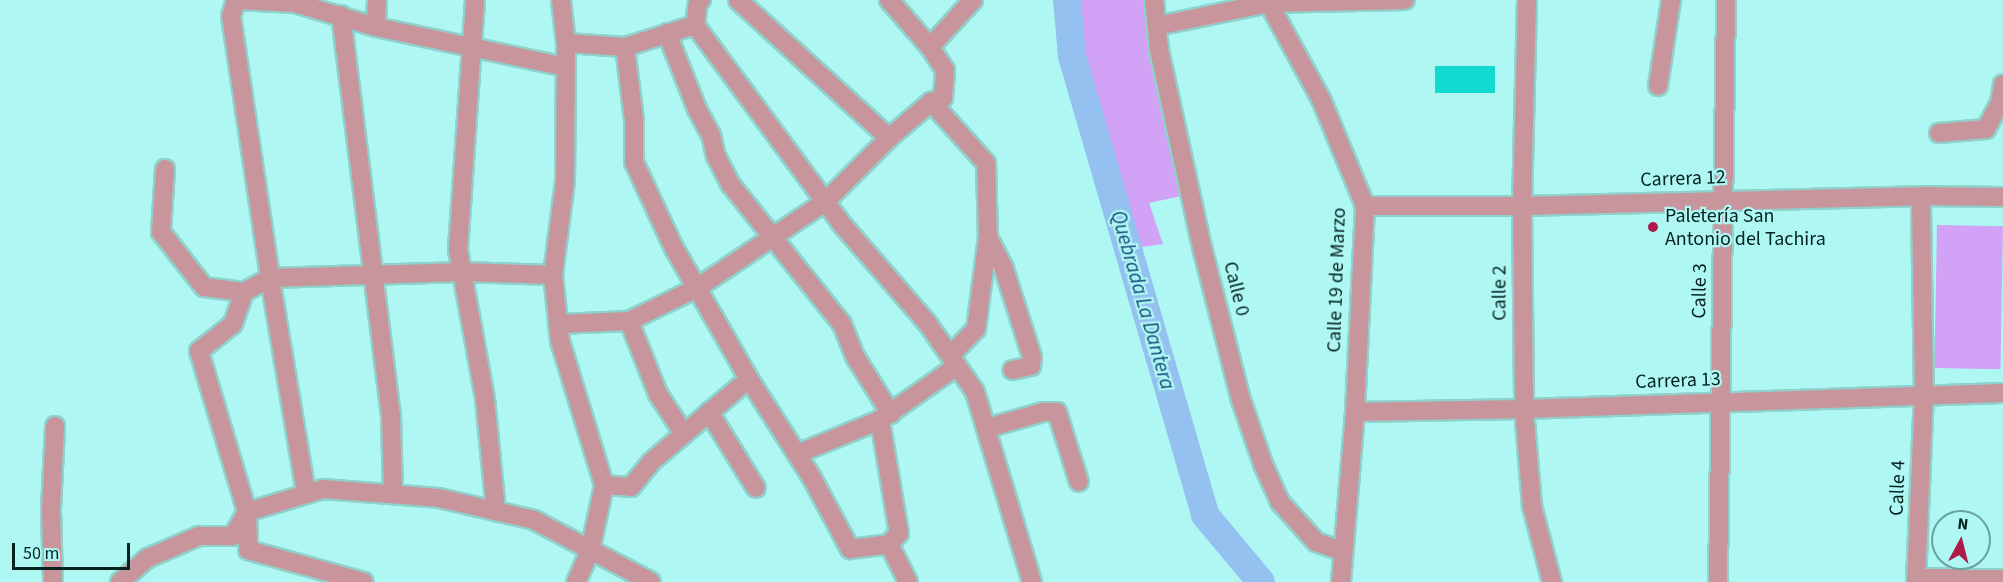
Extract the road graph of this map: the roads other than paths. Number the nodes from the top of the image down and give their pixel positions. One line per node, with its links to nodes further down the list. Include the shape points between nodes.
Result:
1 (236, 0): 14 (street); 43 (street, via 231,16)
2 (377, 0): 19 (street)
3 (475, 0): 24 (street)
4 (561, 0): 21 (street)
5 (699, 0): 17 (street)
6 (738, 0): 30 (street)
7 (973, 0): 23 (street)
8 (1154, 0): 18 (street, Calle 0)
9 (1405, 0): 15 (street)
10 (1527, 0): 37 (street, Calle 2)
11 (1671, 0): 27 (street)
12 (1726, 0): 34 (street, Calle 3)
13 (892, 1): 23 (street)
14 (295, 2): 16 (street)
15 (1268, 2): 18 (street); 36 (street, Calle 19 de Marzo, via 1321,99)
16 (341, 15): 19 (street); 41 (street)
17 (695, 24): 20 (street); 35 (street)
18 (1157, 26): 70 (street, Calle 0, via 1203,251 1241,400 1263,464 1280,502 1316,542)
19 (376, 27): 24 (street)
20 (667, 33): 22 (street); 38 (street, via 731,185)
21 (566, 43): 22 (street); 25 (street)
22 (625, 47): 44 (street, via 634,120 634,162)
23 (930, 47): 28 (street, via 945,70 943,98)
24 (472, 49): 25 (street); 40 (street, via 458,250)
25 (566, 67): 42 (street, via 565,182)
26 (2003, 84): 29 (street, via 2000,103 1986,129)
27 (1658, 86)
28 (931, 102): 30 (street); 39 (street, via 986,163)
29 (1939, 133)
30 (889, 138): 35 (street)
31 (165, 169): 45 (street, via 161,232 204,287)
32 (1921, 196): 33 (street, Carrera 12); 34 (street, Carrera 12); 52 (street, Calle 4)
33 (2003, 197)
34 (1724, 201): 37 (street, Carrera 12); 53 (street, Calle 3)
35 (825, 202): 38 (street); 48 (street, via 928,324)
36 (1365, 206): 37 (street, Carrera 12); 56 (street, Calle 19 de Marzo)
37 (1522, 206): 54 (street, Calle 2)
38 (774, 237): 44 (street); 57 (street, via 842,324)
39 (988, 237): 48 (street, via 976,329); 49 (street, via 1004,270 1032,357 1031,366)
40 (463, 272): 41 (street); 42 (street); 67 (street, via 485,399)
41 (372, 275): 43 (street); 66 (street, via 391,417)
42 (553, 275): 47 (street)
43 (270, 278): 45 (street); 65 (street)
44 (697, 288): 46 (street); 50 (street)
45 (244, 292): 68 (street, via 233,324 199,351)
46 (629, 321): 47 (street); 60 (street, via 658,394)
47 (558, 324): 63 (street)
48 (954, 361): 57 (street); 59 (street, via 975,392)
49 (1012, 370)
50 (748, 379): 55 (street); 61 (street)
51 (2003, 393): 52 (street, Carrera 13)
52 (1924, 395): 53 (street, Carrera 13); 74 (street, Calle 4)
53 (1721, 401): 54 (street, Carrera 13); 84 (street, Calle 3)
54 (1524, 409): 56 (street, Carrera 13); 83 (street, Calle 2, via 1532,506)
55 (709, 412): 60 (street); 64 (street)
56 (1355, 412): 70 (street, Calle 19 de Marzo)
57 (885, 417): 61 (street); 69 (street, via 899,533)
58 (55, 426): 75 (street)
59 (987, 428): 62 (street, via 1056,412); 81 (street)
60 (684, 434): 63 (street, via 651,462 631,487)
61 (797, 454): 69 (street, via 850,549)
62 (1079, 482)
63 (604, 485): 71 (street)
64 (756, 488)
65 (306, 494): 66 (street, via 323,489); 68 (street)
66 (393, 494): 67 (street, via 439,498)
67 (496, 511): 71 (street, via 534,520)
68 (247, 512): 72 (street, via 248,550); 76 (street, via 233,536 199,536 148,558)
69 (889, 544): 80 (street)
70 (1342, 551): 82 (street, Calle 19 de Marzo)
71 (590, 552): 78 (street); 79 (street)
72 (308, 574): 77 (street)
73 (2003, 579): 74 (street)
74 (1916, 580)
75 (53, 582)
76 (120, 582)
77 (364, 582)
78 (576, 582)
79 (651, 582)
80 (908, 582)
81 (1032, 582)
82 (1341, 582)
83 (1552, 582)
84 (1718, 582)

